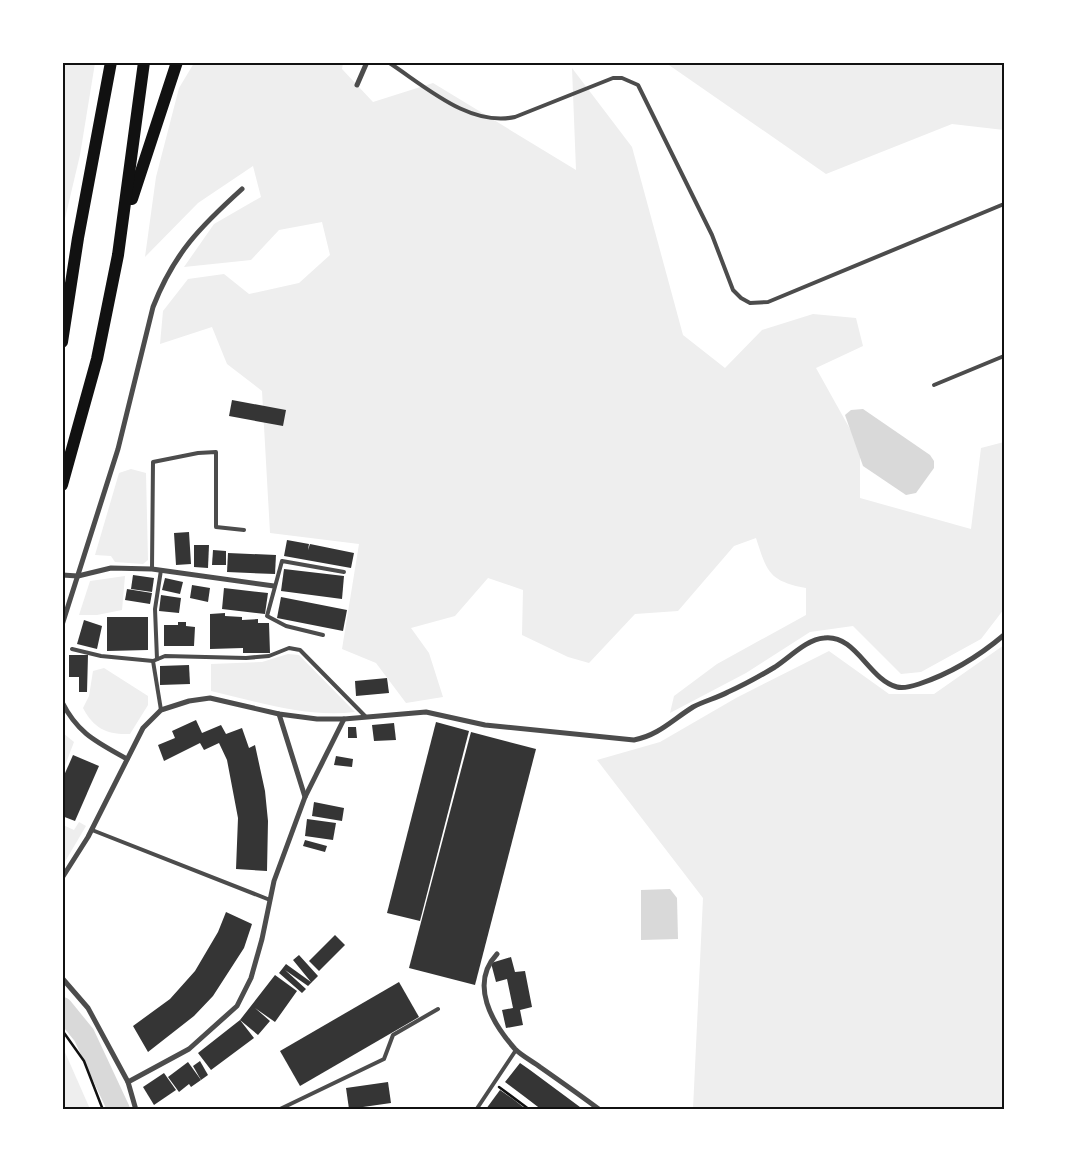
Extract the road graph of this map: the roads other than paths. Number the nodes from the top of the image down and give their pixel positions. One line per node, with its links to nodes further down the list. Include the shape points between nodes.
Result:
1 (111, 62): 10 (highway)
2 (144, 62): 9 (highway)
3 (177, 62): 9 (highway)
4 (367, 62): 6 (street)
5 (388, 62): 8 (lane, via 470,113 503,120 613,78 638,85 712,235 734,290 750,303 768,302)
6 (357, 85)
7 (242, 188): 19 (street, via 194,234 168,270 160,288 118,448)
8 (1004, 204)
9 (123, 228): 13 (highway, via 97,359)
10 (62, 342)
11 (1004, 356): 12 (lane)
12 (934, 385)
13 (62, 485)
14 (244, 530): 15 (lane, via 216,527 216,452 153,462)
15 (152, 569): 16 (street); 19 (street, via 111,568)
16 (161, 570): 20 (street); 25 (lane, via 155,609)
17 (344, 572): 20 (lane, via 282,561)
18 (62, 575): 19 (street)
19 (78, 576): 21 (street)
20 (274, 586): 22 (lane, via 267,616 286,626)
21 (62, 625)
22 (323, 635)
23 (1004, 635): 29 (street, via 946,675 900,688 874,672 846,644 835,638 821,638 759,676 693,708 661,731 634,740 485,725 438,713)
24 (72, 650): 25 (lane)
25 (155, 660): 27 (lane); 29 (lane, via 165,656 246,658 269,656 289,648 300,650)
26 (62, 702): 31 (street, via 77,728)
27 (161, 710): 28 (street, via 210,698); 31 (street, via 143,728)
28 (279, 714): 30 (street); 32 (street)
29 (365, 716): 30 (street)
30 (344, 719): 32 (street)
31 (127, 759): 33 (street)
32 (305, 797): 35 (street)
33 (92, 830): 34 (street); 35 (lane)
34 (62, 878)
35 (270, 900): 40 (street, via 251,978 237,1006 189,1049)
36 (497, 954): 39 (street, via 487,964 485,973 486,1006)
37 (62, 978): 40 (street, via 88,1008)
38 (438, 1009): 42 (lane, via 393,1035 384,1059)
39 (516, 1050): 43 (lane); 44 (street)
40 (128, 1082): 41 (street)
41 (136, 1110)
42 (278, 1110)
43 (476, 1110)
44 (600, 1110)

